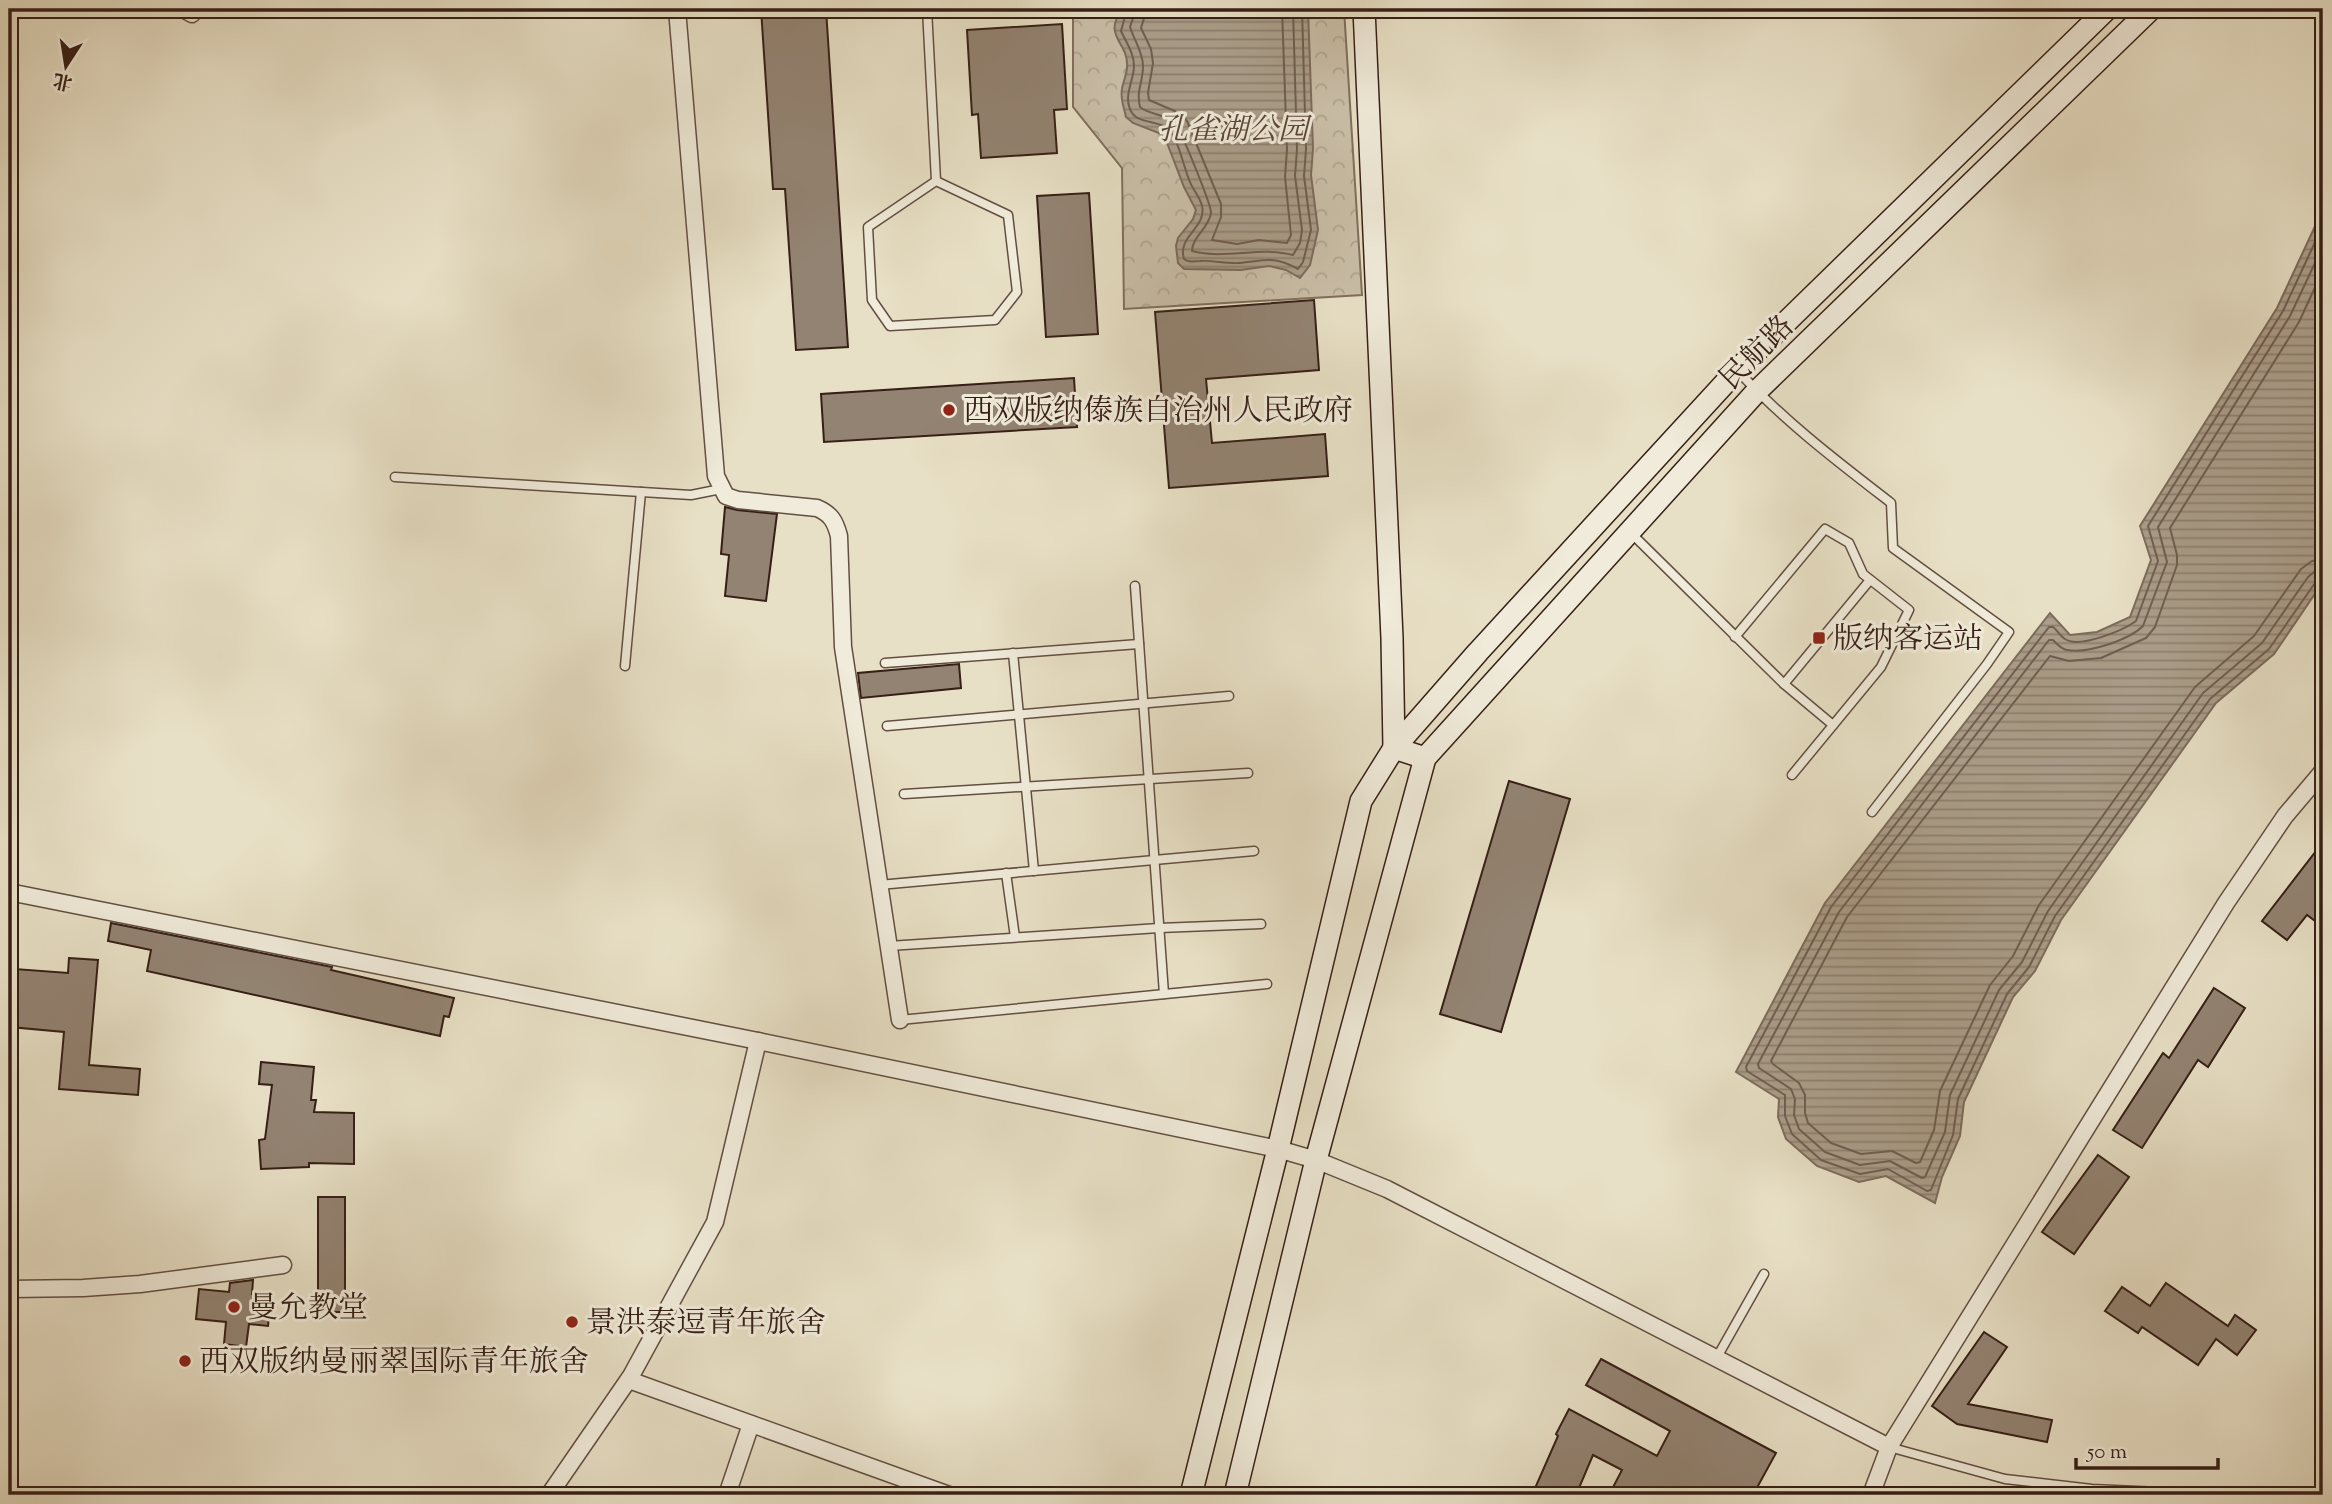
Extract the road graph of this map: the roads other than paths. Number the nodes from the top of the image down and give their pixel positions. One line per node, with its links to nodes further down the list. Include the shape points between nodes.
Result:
1 (677, 9): 10 (street, via 716,476)
2 (927, 9): 6 (lane)
3 (1364, 9): 26 (main road)
4 (2107, 9): 7 (main road, 民航路)
5 (2151, 9): 8 (main road, 民航路)
6 (936, 181): 6 (lane, via 1008,215 1017,292 995,320 890,326 872,300 869,227)
7 (1737, 370): 8 (lane); 26 (main road, 民航路)
8 (1757, 391): 12 (main road, 民航路); 34 (lane, via 1891,503 1893,548 2010,632)
9 (395, 477): 11 (lane)
10 (721, 489): 11 (lane, via 691,495); 39 (street, via 738,500 817,508 829,513 836,524 843,647)
11 (641, 492): 19 (lane)
12 (1629, 531): 15 (lane); 27 (main road, 民航路)
13 (1870, 580): 15 (lane, via 1849,543 1825,528); 20 (lane); 24 (lane, via 1909,610 1881,667)
14 (1135, 586): 16 (lane)
15 (1735, 637): 20 (lane)
16 (1139, 644): 17 (lane); 22 (lane)
17 (1013, 653): 18 (lane); 23 (lane)
18 (885, 663)
19 (625, 666)
20 (1784, 684): 24 (lane)
21 (1229, 696): 22 (lane)
22 (1143, 703): 23 (lane); 31 (lane)
23 (1019, 714): 25 (lane); 32 (lane)
24 (1833, 725): 30 (lane)
25 (887, 726)
26 (1394, 748): 27 (main road); 49 (main road, 民航路, via 1361,801)
27 (1425, 758): 50 (main road)
28 (2323, 771): 57 (street, via 2285,816 2226,902)
29 (1248, 774): 31 (lane)
30 (1792, 775)
31 (1148, 780): 32 (lane); 36 (lane)
32 (1027, 787): 33 (lane); 37 (lane)
33 (904, 794)
34 (1872, 812)
35 (1254, 851): 36 (lane)
36 (1154, 860): 37 (lane); 42 (lane)
37 (1034, 871): 38 (lane)
38 (1006, 873): 39 (lane); 43 (lane)
39 (879, 884): 44 (street)
40 (9, 892): 48 (street)
41 (1261, 924): 42 (lane)
42 (1159, 928): 43 (lane); 46 (lane)
43 (1015, 937): 44 (lane)
44 (889, 946): 47 (street)
45 (1267, 984): 46 (lane)
46 (1164, 994): 47 (lane)
47 (900, 1020)
48 (758, 1041): 49 (street); 55 (street, via 715,1223)
49 (1278, 1149): 50 (street); 61 (main road, 民航路)
50 (1316, 1160): 54 (street, via 1387,1189); 62 (main road)
51 (283, 1265): 53 (street, via 141,1284)
52 (1764, 1274): 54 (lane)
53 (9, 1289)
54 (1717, 1359): 57 (street)
55 (629, 1380): 56 (street); 58 (street)
56 (751, 1424): 59 (street); 60 (street)
57 (1889, 1447): 63 (street); 64 (lane, via 2005,1479 2092,1489)
58 (549, 1495)
59 (727, 1495)
60 (949, 1495)
61 (1191, 1495)
62 (1235, 1495)
63 (1871, 1495)
64 (2227, 1495)

